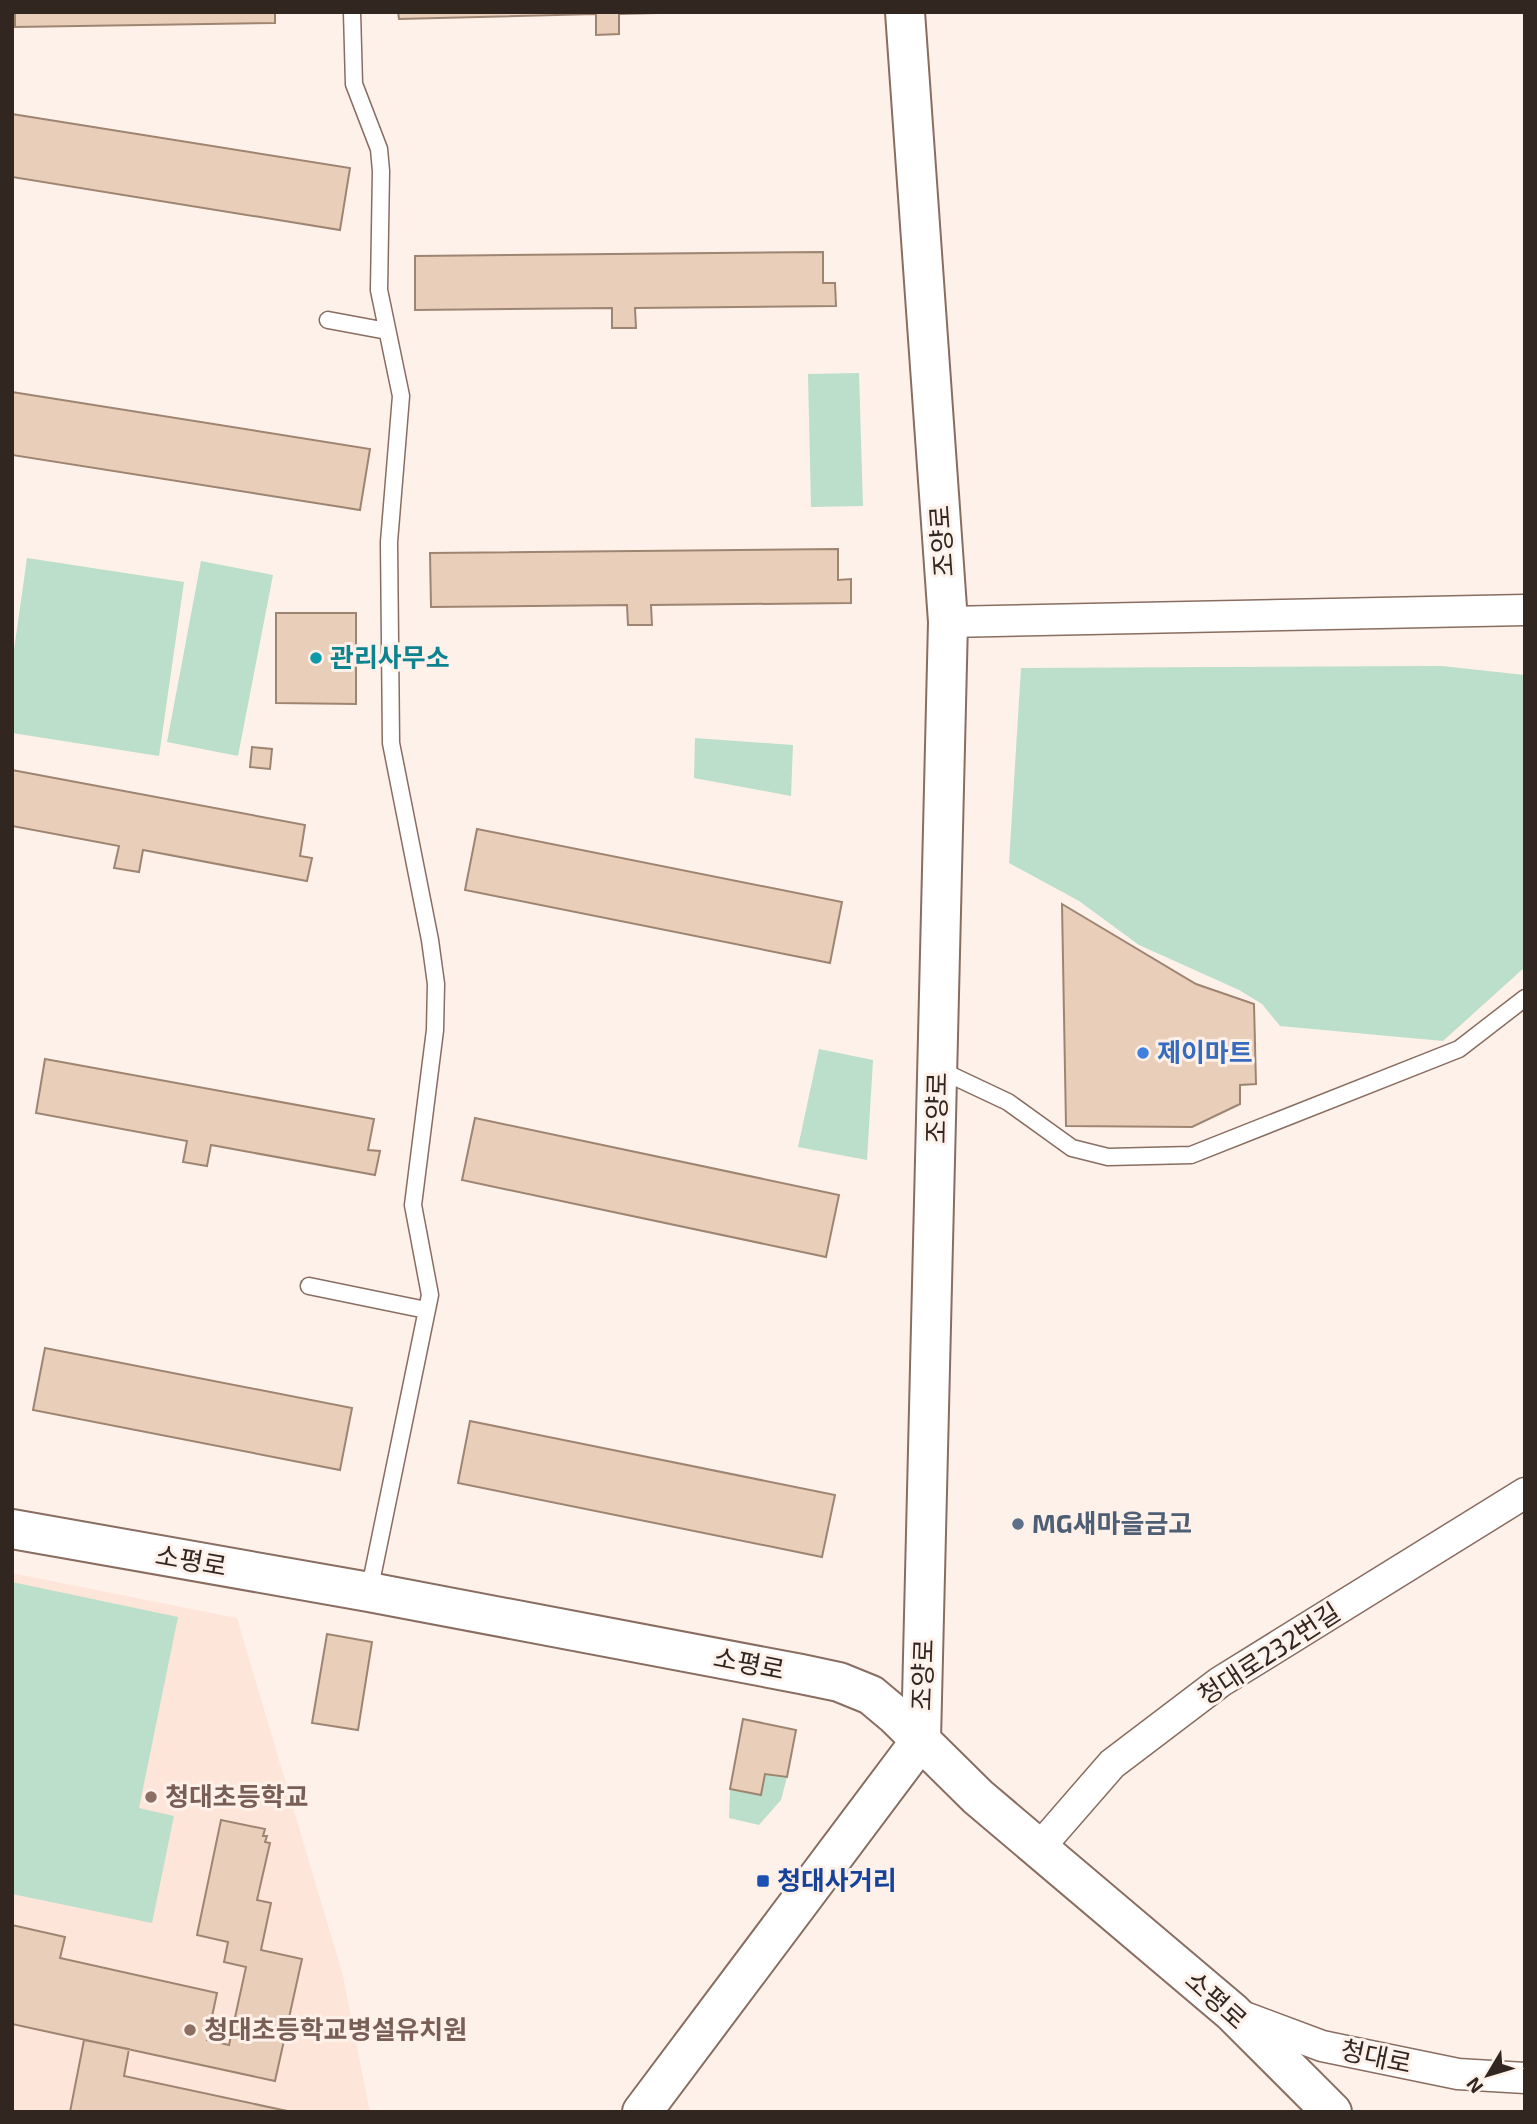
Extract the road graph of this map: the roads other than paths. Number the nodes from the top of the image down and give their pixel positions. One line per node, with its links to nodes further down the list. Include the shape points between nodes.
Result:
1 (352, 12): 4 (lane, via 354,84 375,128 379,149 379,290)
2 (905, 12): 6 (street, 조양로)
3 (328, 320): 4 (lane)
4 (387, 331): 10 (lane, via 401,396 388,542 391,743 436,984 435,1030 413,1205 430,1295)
5 (1525, 610): 6 (street)
6 (948, 622): 8 (street, 조양로)
7 (1525, 998): 8 (lane, via 1459,1049 1191,1155 1108,1157 1072,1148 1008,1102)
8 (938, 1069): 14 (street, 조양로)
9 (309, 1286): 10 (lane)
10 (426, 1310): 13 (lane)
11 (1525, 1493): 15 (street, 청대로232번길, via 1220,1682 1112,1764)
12 (12, 1529): 13 (street, 소평로)
13 (369, 1592): 14 (street, 소평로, via 839,1682 871,1695)
14 (921, 1740): 15 (street, 소평로, via 978,1797); 18 (street, 조양로)
15 (1039, 1848): 16 (street, 소평로)
16 (1232, 2012): 17 (street, 청대로, via 1322,2046 1458,2074); 19 (street, 소평로)
17 (1525, 2078)
18 (642, 2112)
19 (1332, 2112)

